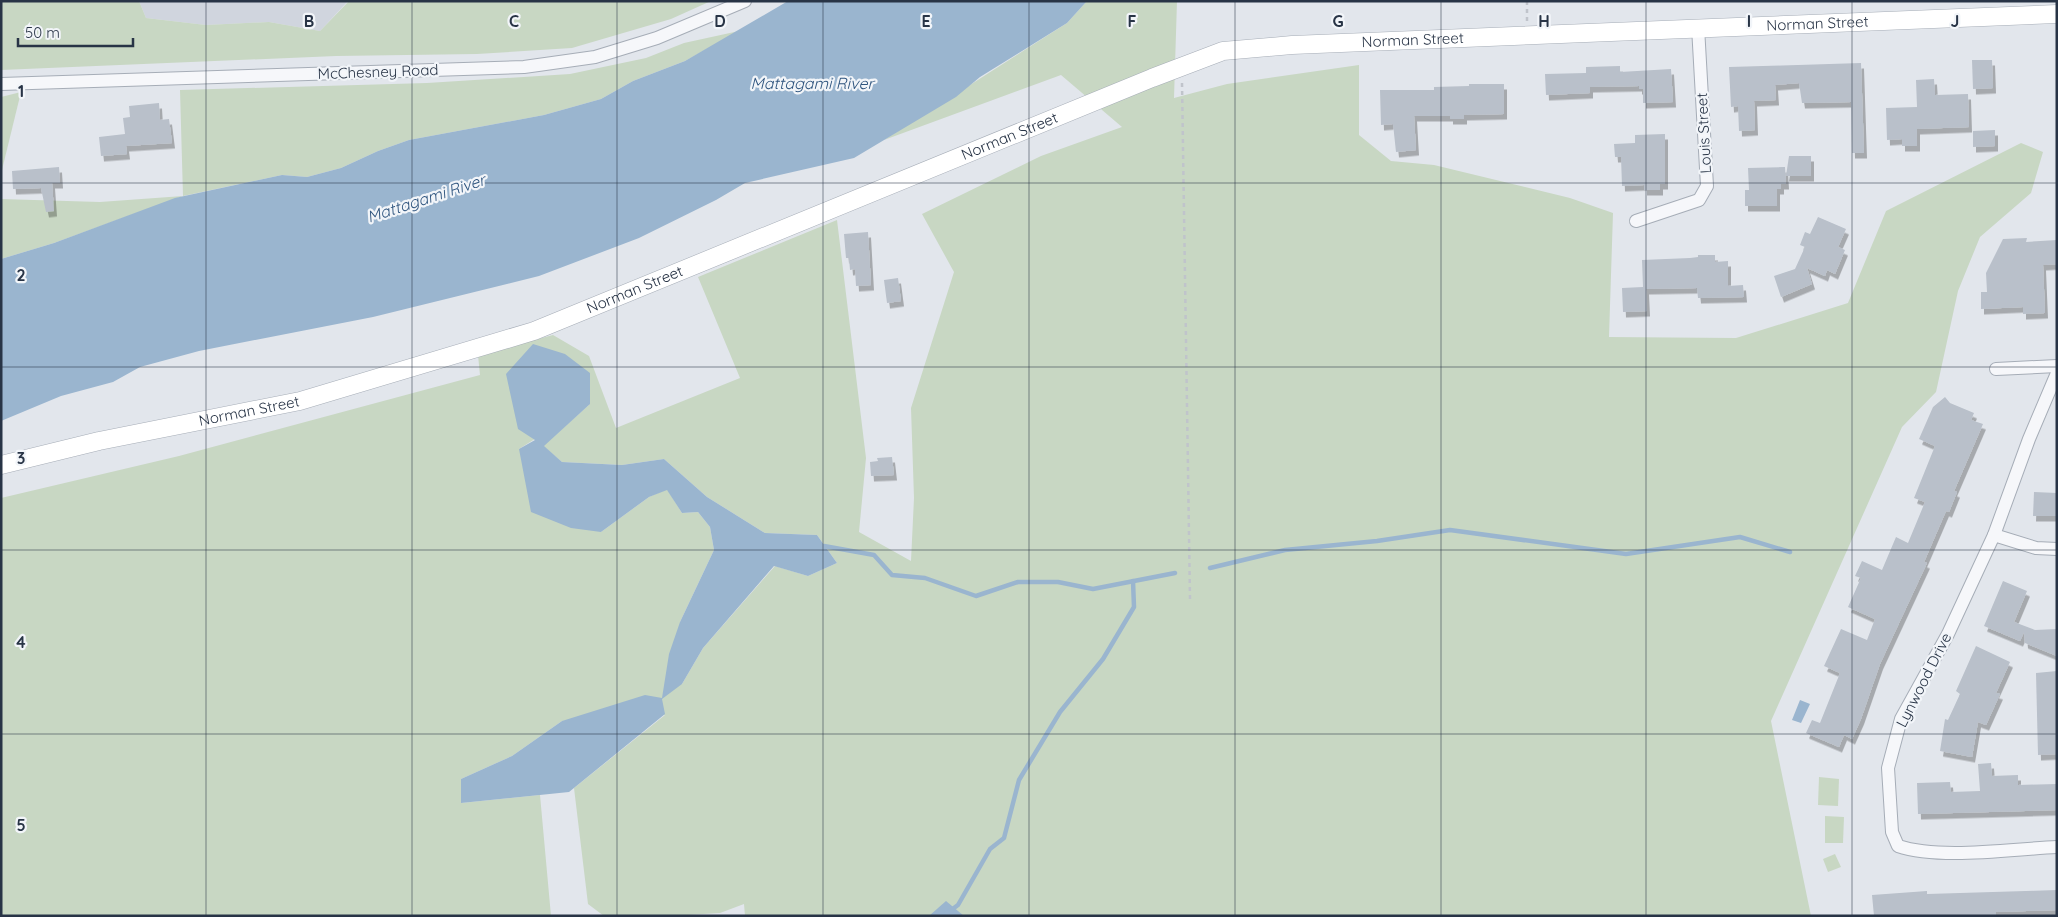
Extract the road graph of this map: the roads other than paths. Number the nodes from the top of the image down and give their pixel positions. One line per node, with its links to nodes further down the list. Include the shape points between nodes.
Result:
1 (745, 1): 4 (street, McChesney Road, via 657,38 595,57 524,67)
2 (2057, 14): 3 (street, Norman Street)
3 (1698, 27): 5 (street, Louis Street, via 1707,186 1699,200); 9 (street, Norman Street, via 1223,51 534,331 300,400 100,441)
4 (1, 84)
5 (1636, 221)
6 (2057, 366): 7 (street)
7 (1996, 368)
8 (2057, 373): 10 (street, Lynwood Drive)
9 (1, 466)
10 (1994, 535): 11 (street, via 2036,548); 12 (street, Lynwood Drive, via 1948,634 1901,719 1888,768 1892,832 1898,846 1913,851 1940,853)
11 (2057, 549)
12 (2057, 847)

